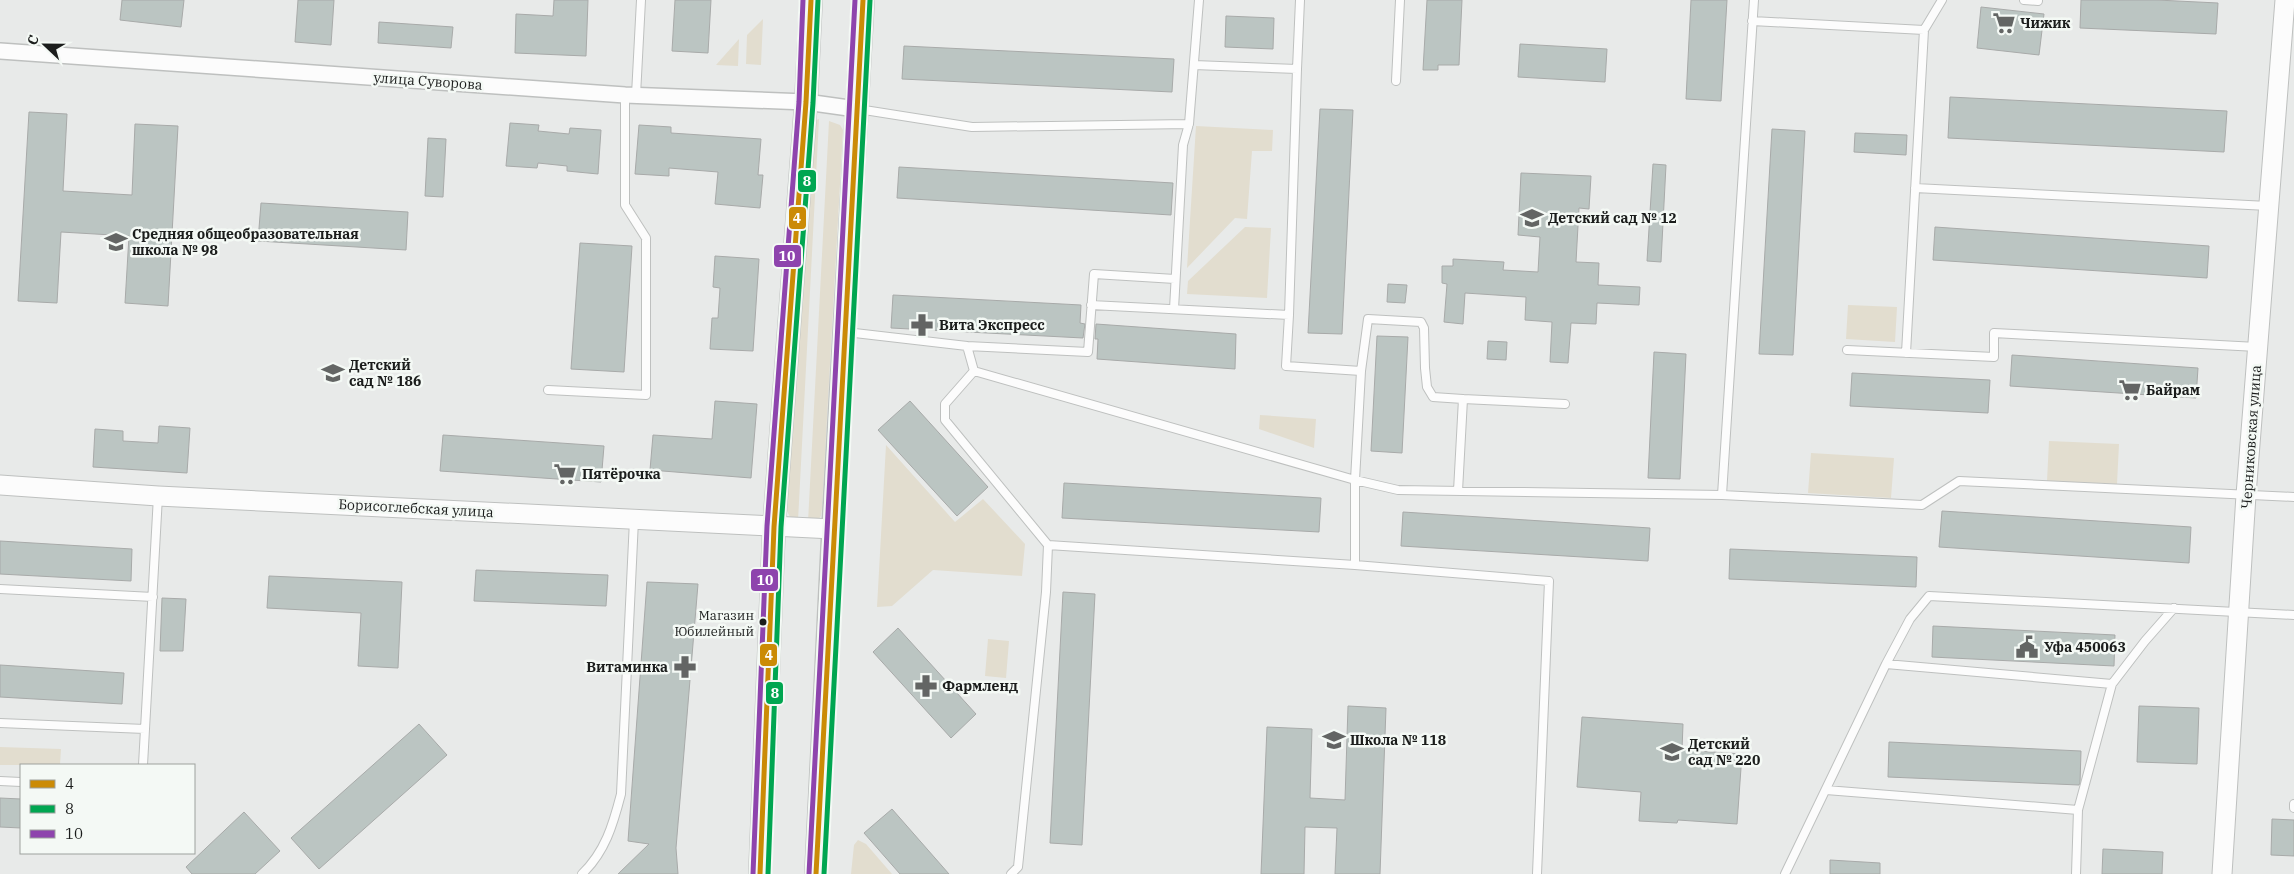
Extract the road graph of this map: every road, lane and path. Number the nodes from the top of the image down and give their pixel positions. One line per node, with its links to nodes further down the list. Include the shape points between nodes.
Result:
1 (641, 0): 18 (lane)
2 (811, 0): 19 (main road)
3 (863, 0): 20 (main road)
4 (1199, 0): 15 (lane)
5 (1300, 0): 16 (lane)
6 (1400, 0): 17 (lane)
7 (1754, 0): 12 (lane)
8 (1942, 0): 13 (lane)
9 (2024, 0): 11 (lane)
10 (2285, 0): 23 (street, Черниковская улица)
11 (2038, 1)
12 (1752, 21): 13 (lane); 41 (lane)
13 (1924, 30): 22 (lane)
14 (0, 51): 18 (street, улица Суворова)
15 (1194, 65): 16 (lane); 21 (lane)
16 (1297, 69): 27 (lane)
17 (1396, 81)
18 (630, 95): 19 (street, улица Суворова); 35 (lane, via 625,205 646,238 646,395)
19 (806, 102): 20 (street, улица Суворова); 46 (main road)
20 (856, 109): 21 (lane, via 972,127); 28 (main road)
21 (1189, 124): 24 (lane, via 1183,145)
22 (1915, 188): 23 (lane); 32 (lane)
23 (2269, 206): 30 (street, Черниковская улица)
24 (1175, 279): 25 (lane, via 1094,274); 26 (lane)
25 (1091, 305): 26 (lane); 29 (lane, via 1088,352)
26 (1174, 309): 27 (lane)
27 (1289, 316): 33 (lane, via 1286,366)
28 (844, 332): 29 (lane); 47 (main road)
29 (967, 346): 34 (lane)
30 (2258, 347): 32 (lane, via 1994,333 1994,358); 42 (street, Черниковская улица)
31 (1847, 350): 32 (lane)
32 (1906, 353)
33 (1361, 370): 36 (lane, via 1368,319 1421,322 1427,387 1433,397); 38 (lane)
34 (974, 371): 38 (lane); 48 (lane, via 945,404 945,420)
35 (548, 390)
36 (1463, 399): 37 (lane); 40 (lane)
37 (1565, 404)
38 (1356, 480): 40 (lane, via 1398,490); 49 (lane)
39 (0, 485): 43 (street, Борисоглебская улица)
40 (1458, 490): 41 (lane)
41 (1722, 495): 42 (lane, via 1922,505 1959,480)
42 (2246, 495): 44 (lane); 53 (street, Черниковская улица)
43 (158, 496): 45 (street, Борисоглебская улица); 51 (lane)
44 (2294, 496)
45 (634, 518): 46 (street, Борисоглебская улица); 64 (lane, via 621,794 612,831 595,862)
46 (774, 527): 47 (street, Борисоглебская улица); 65 (main road)
47 (833, 529): 66 (main road)
48 (1048, 545): 49 (lane); 67 (lane, via 1018,867)
49 (1354, 565): 68 (lane, via 1549,581)
50 (0, 589): 51 (lane)
51 (152, 597): 58 (lane)
52 (2174, 608): 53 (lane); 55 (lane, via 1929,596 1910,619); 56 (lane)
53 (2238, 612): 54 (lane); 71 (street, Черниковская улица)
54 (2294, 615)
55 (1886, 664): 56 (lane); 62 (lane)
56 (2112, 684): 63 (lane)
57 (0, 723): 58 (lane)
58 (145, 729): 59 (lane)
59 (143, 764)
60 (0, 781): 61 (lane)
61 (20, 782)
62 (1826, 790): 63 (lane); 69 (lane)
63 (2078, 810): 70 (lane)
64 (582, 874)
65 (760, 874)
66 (816, 874)
67 (1010, 874)
68 (1537, 874)
69 (1785, 874)
70 (2076, 874)
71 (2222, 874)

